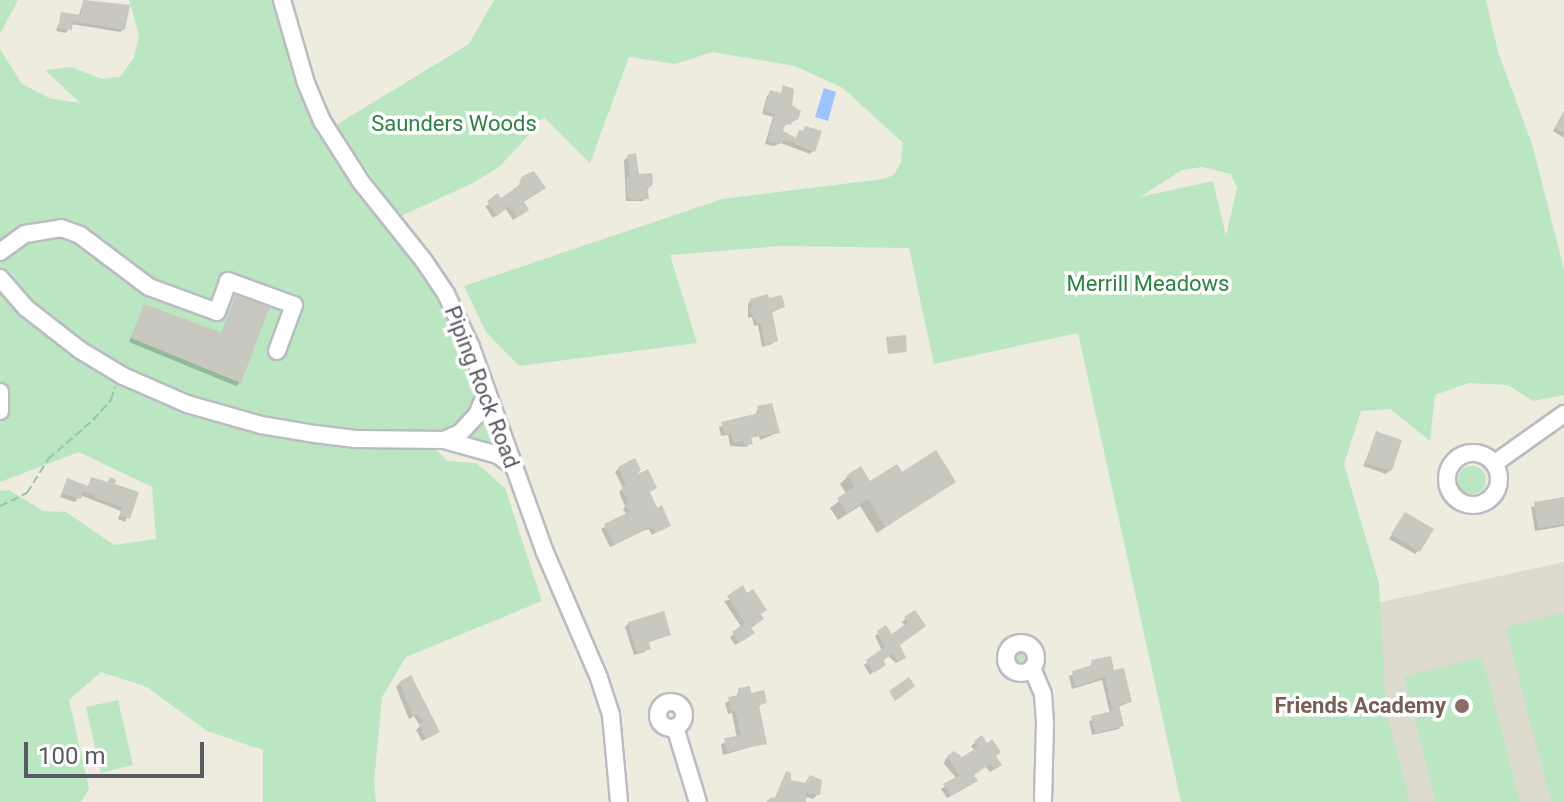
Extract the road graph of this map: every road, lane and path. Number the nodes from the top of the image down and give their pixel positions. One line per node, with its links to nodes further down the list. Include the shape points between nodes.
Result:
1 (282, 0): 7 (street, Piping Rock Road, via 322,121 340,153 446,294)
2 (0, 252): 4 (street, via 25,234 61,228 80,235 149,287 217,312 228,281 294,305)
3 (0, 278): 10 (street, via 26,308 80,350 187,404 315,434)
4 (277, 351)
5 (117, 382): 13 (path, via 111,400 59,447 27,493)
6 (0, 392): 8 (street)
7 (487, 392): 10 (street, via 477,415 460,433); 12 (street, Piping Rock Road)
8 (0, 411)
9 (1564, 414): 11 (street)
10 (444, 440): 12 (street, via 498,455)
11 (1495, 463)
12 (515, 468): 16 (street, Piping Rock Road, via 607,703 618,759)
13 (0, 506)
14 (1032, 668): 18 (street, via 1043,694)
15 (675, 727): 17 (street)
16 (619, 802)
17 (698, 802)
18 (1043, 802)

